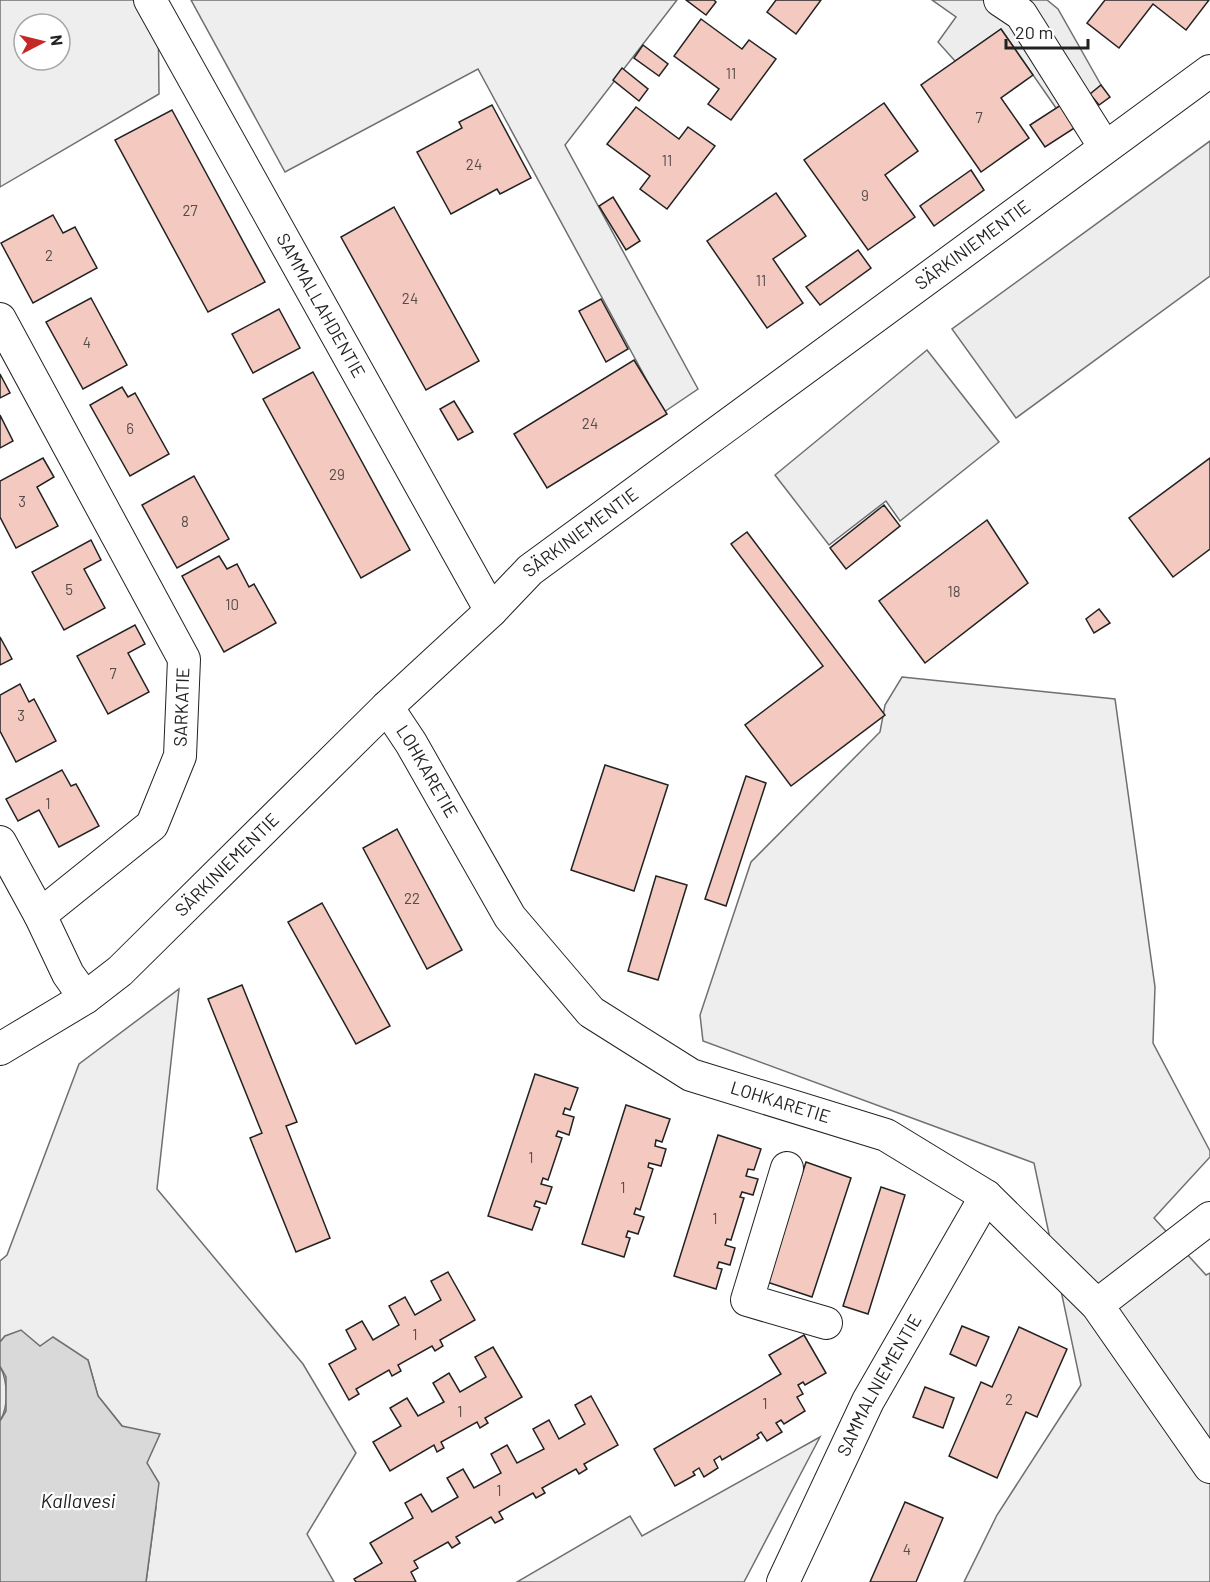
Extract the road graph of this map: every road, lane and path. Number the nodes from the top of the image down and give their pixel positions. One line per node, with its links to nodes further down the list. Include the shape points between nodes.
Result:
1 (150, 0): 6 (street, SAMMALLAHDENTIE)
2 (1000, 0): 4 (street, via 1021,14)
3 (1210, 71): 4 (street, SÄRKINIEMENTIE)
4 (1104, 146): 6 (street, SÄRKINIEMENTIE, via 530,570)
5 (0, 319): 9 (street, SARKATIE, via 184,659 180,756 152,825)
6 (491, 610): 7 (street, SÄRKINIEMENTIE)
7 (387, 707): 10 (street, SÄRKINIEMENTIE, via 120,971); 13 (street, LOHKARETIE, via 510,917 591,1012 691,1075 886,1135)
8 (0, 842): 9 (street)
9 (40, 915): 10 (street, via 68,974)
10 (85, 998): 11 (street, SÄRKINIEMENTIE)
11 (0, 1049)
12 (787, 1168): 16 (street, via 747,1300)
13 (987, 1196): 15 (street, LOHKARETIE); 18 (street, SAMMALNIEMENTIE, via 868,1401)
14 (1210, 1218): 15 (street)
15 (1097, 1305): 17 (street, LOHKARETIE)
16 (826, 1323)
17 (1210, 1467)
18 (783, 1582)

